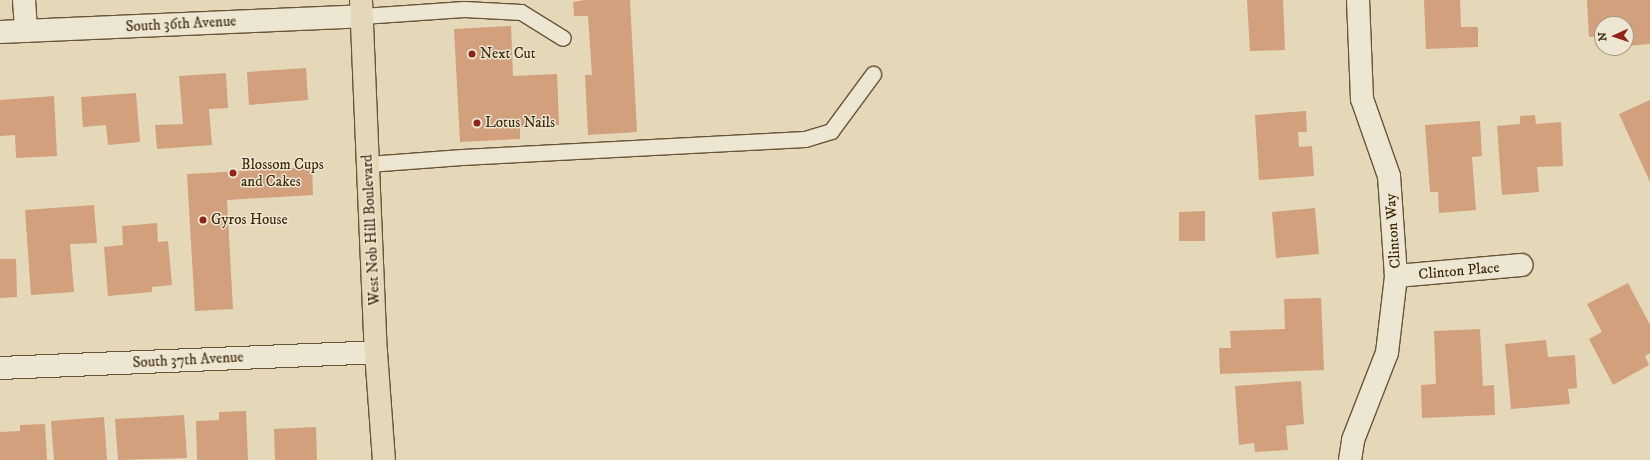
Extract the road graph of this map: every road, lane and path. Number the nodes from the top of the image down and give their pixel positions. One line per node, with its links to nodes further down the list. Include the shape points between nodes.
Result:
1 (24, 0): 4 (street)
2 (1358, 0): 10 (street, Clinton Way, via 1362,98 1389,176)
3 (361, 8): 4 (street, South 36th Avenue); 6 (lane, via 521,12); 8 (main road, West Nob Hill Boulevard)
4 (26, 31): 5 (street, South 36th Avenue)
5 (0, 32)
6 (564, 38)
7 (873, 74): 8 (lane, via 830,131 805,139)
8 (368, 164): 11 (main road, West Nob Hill Boulevard)
9 (1522, 265): 10 (street, Clinton Place)
10 (1396, 276): 14 (street, Clinton Way, via 1387,354 1353,440)
11 (376, 352): 12 (street, South 37th Avenue); 13 (main road, West Nob Hill Boulevard)
12 (0, 368)
13 (384, 460)
14 (1350, 460)

